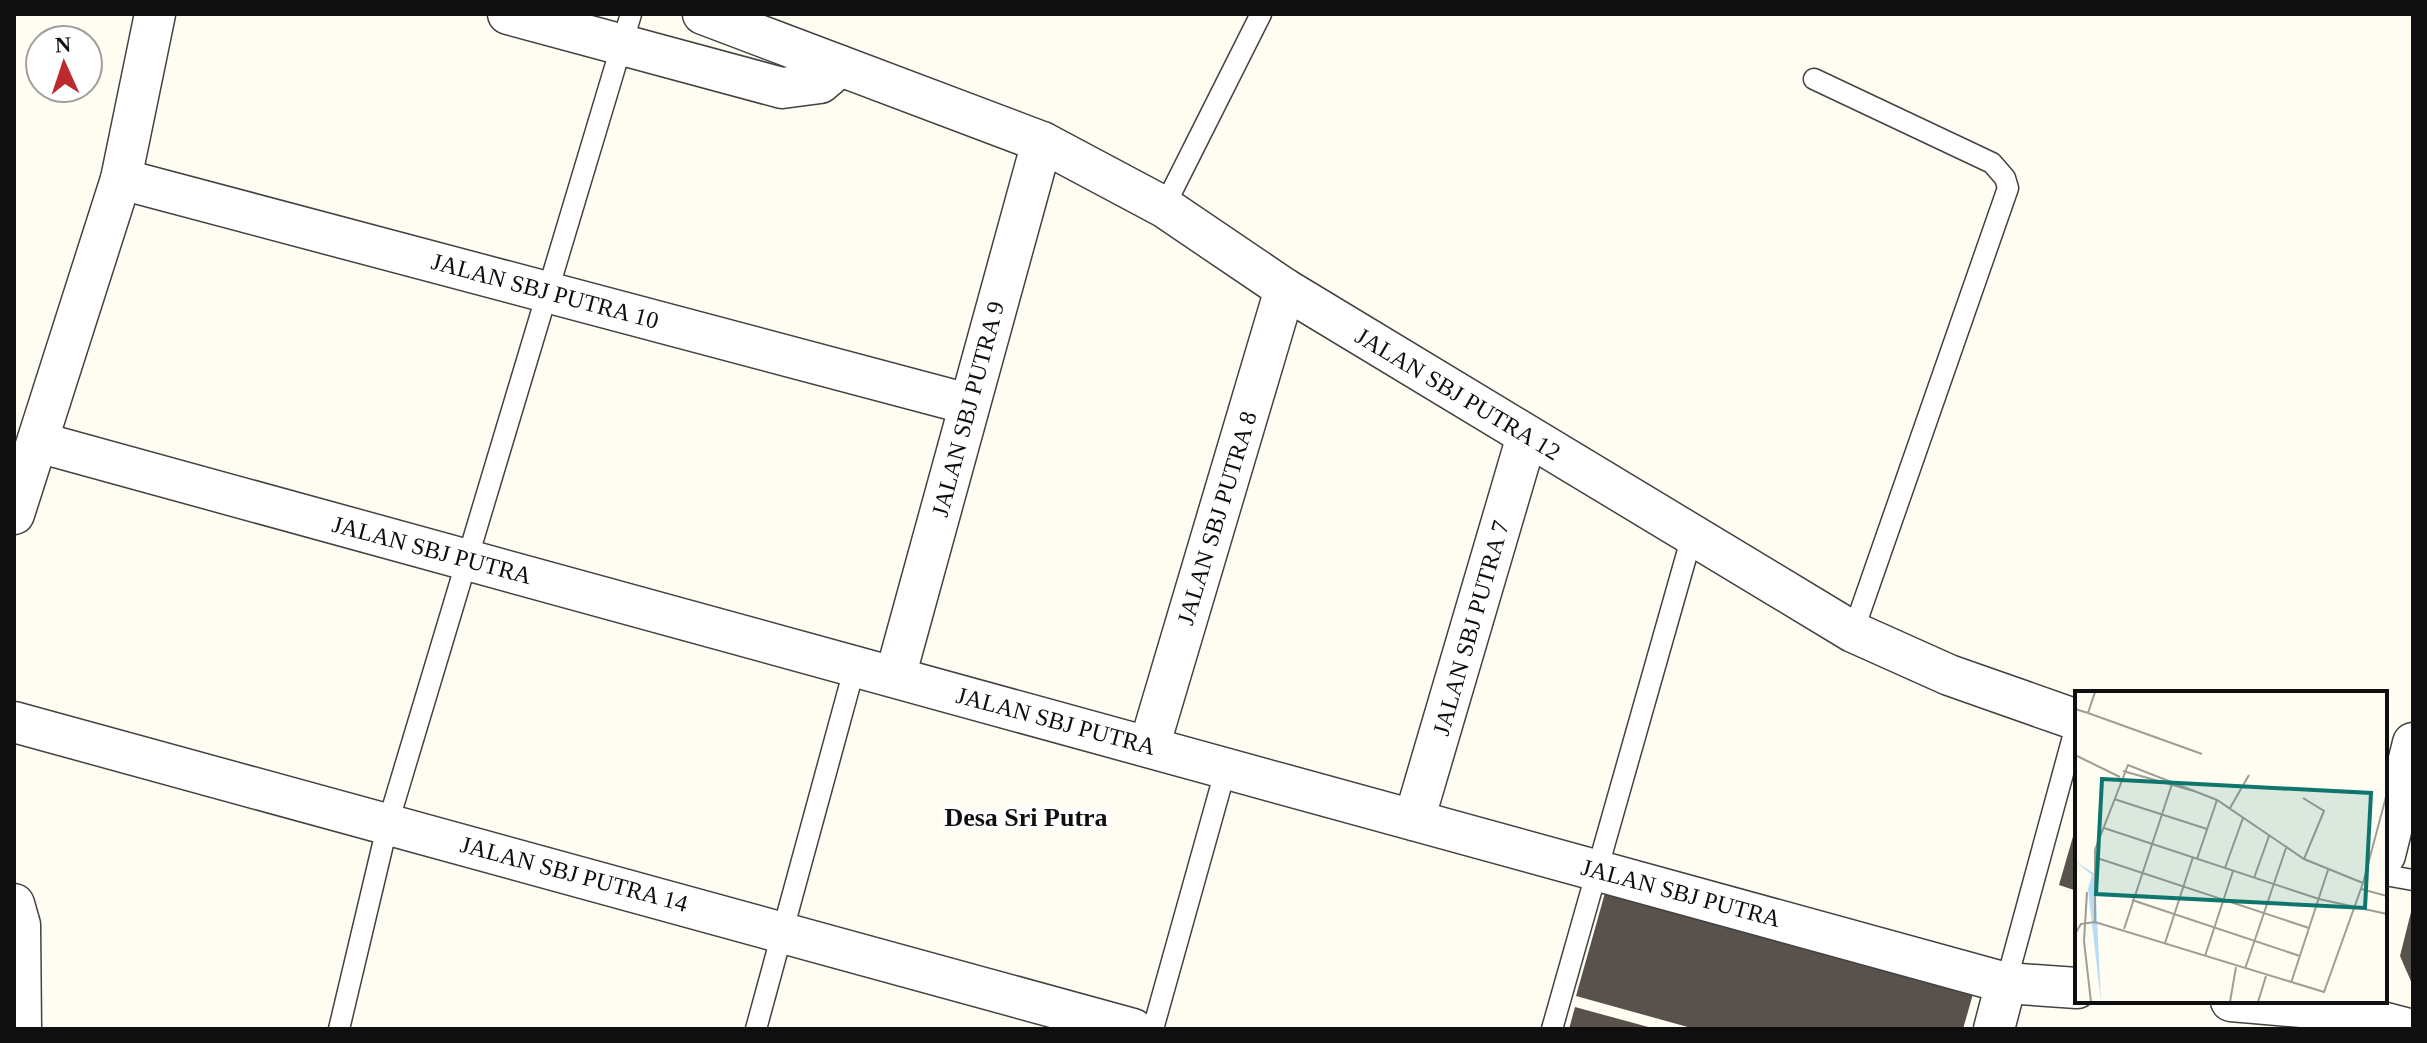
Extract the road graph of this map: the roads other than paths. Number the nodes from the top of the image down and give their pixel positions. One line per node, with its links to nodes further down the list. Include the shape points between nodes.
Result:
1 (155, 14): 9 (street)
2 (508, 14): 5 (street)
3 (703, 14): 6 (street, JALAN SBJ PUTRA 12)
4 (1261, 14): 10 (lane)
5 (626, 30): 6 (street, via 782,88 820,83); 12 (lane)
6 (840, 66): 8 (street, JALAN SBJ PUTRA 12)
7 (1814, 79): 19 (lane, via 1992,163 2008,188)
8 (1042, 142): 10 (street, JALAN SBJ PUTRA 12); 13 (street, JALAN SBJ PUTRA 9)
9 (121, 179): 12 (street, JALAN SBJ PUTRA 10); 15 (street)
10 (1164, 207): 11 (street, JALAN SBJ PUTRA 12)
11 (1285, 289): 14 (street, JALAN SBJ PUTRA 12); 26 (street, JALAN SBJ PUTRA 8)
12 (547, 292): 13 (street, JALAN SBJ PUTRA 10); 18 (lane)
13 (968, 404): 21 (street, JALAN SBJ PUTRA 9)
14 (1527, 436): 17 (street, JALAN SBJ PUTRA 12); 28 (street, JALAN SBJ PUTRA 7)
15 (38, 442): 16 (street); 18 (street, JALAN SBJ PUTRA)
16 (14, 514)
17 (1692, 536): 19 (street, JALAN SBJ PUTRA 12); 31 (lane)
18 (467, 560): 20 (street, JALAN SBJ PUTRA); 29 (lane)
19 (1853, 632): 22 (street, JALAN SBJ PUTRA 12, via 1949,675)
20 (855, 666): 21 (street, JALAN SBJ PUTRA); 35 (lane)
21 (895, 677): 26 (street, JALAN SBJ PUTRA)
22 (2075, 720)
23 (14, 722): 29 (street, JALAN SBJ PUTRA 14)
24 (2075, 728): 36 (lane)
25 (2413, 743): 30 (street)
26 (1149, 747): 27 (street, JALAN SBJ PUTRA)
27 (1226, 768): 28 (street, JALAN SBJ PUTRA); 44 (lane)
28 (1414, 820): 31 (street, JALAN SBJ PUTRA)
29 (388, 823): 35 (street, JALAN SBJ PUTRA 14); 41 (lane)
30 (2389, 829)
31 (1597, 870): 36 (street, JALAN SBJ PUTRA); 45 (lane)
32 (2387, 875): 33 (lane)
33 (2413, 880)
34 (14, 904): 40 (street, via 20,925)
35 (782, 932): 42 (lane); 43 (street, JALAN SBJ PUTRA 14)
36 (2006, 983): 37 (street, JALAN SBJ PUTRA); 46 (street)
37 (2075, 988)
38 (2248, 1003): 39 (street)
39 (2335, 1013): 47 (street)
40 (21, 1029)
41 (339, 1029)
42 (756, 1029)
43 (1133, 1029)
44 (1153, 1029)
45 (1552, 1029)
46 (1994, 1029)
47 (2409, 1029)

